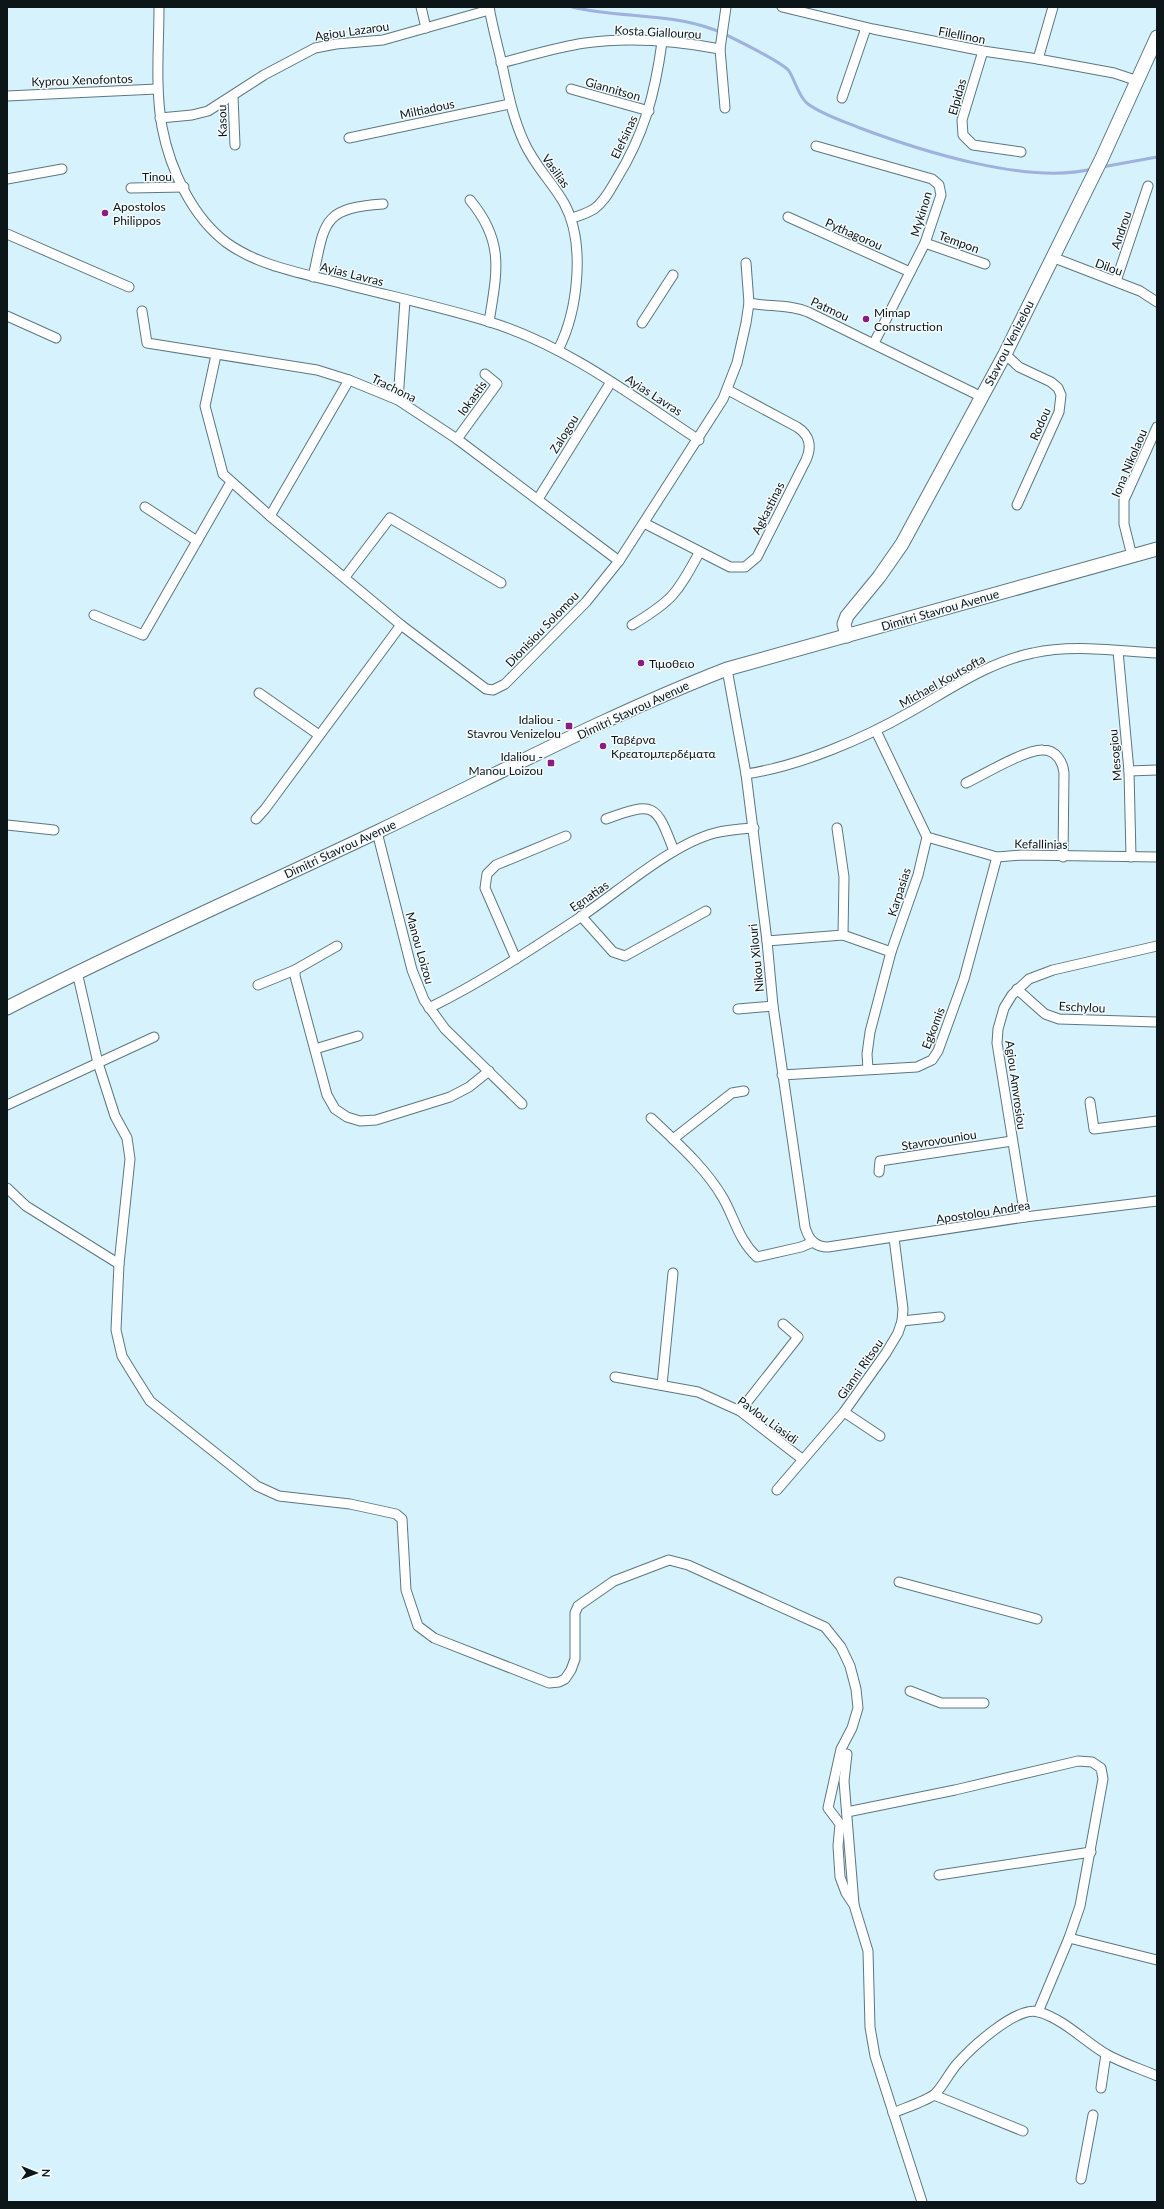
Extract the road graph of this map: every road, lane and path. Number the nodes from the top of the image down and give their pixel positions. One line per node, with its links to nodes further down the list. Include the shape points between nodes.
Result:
1 (159, 7): 17 (street, Ayias Lavras)
2 (421, 7): 8 (street)
3 (726, 7): 12 (street)
4 (782, 7): 7 (street, Filellinon)
5 (1054, 7): 14 (street)
6 (489, 9): 8 (street, Agiou Lazarou); 15 (street, Vasilias)
7 (812, 10): 9 (street, Filellinon)
8 (426, 28): 20 (street, Agiou Lazarou, via 383,40 315,48)
9 (866, 28): 13 (street, Filellinon); 21 (street)
10 (1157, 37): 16 (main road, Stavrou Venizelou)
11 (662, 42): 12 (street, Kosta Giallourou); 15 (street, Kosta Giallourou, via 586,43); 24 (street, Elefsinas, via 658,75)
12 (720, 49): 23 (street)
13 (983, 52): 14 (street, Filellinon); 29 (street, Elpidas, via 962,120 963,135 973,145)
14 (1038, 59): 16 (street, Filellinon, via 1114,73)
15 (501, 63): 22 (street, Vasilias)
16 (1138, 81): 41 (main road, Stavrou Venizelou)
17 (157, 89): 19 (street, Kyprou Xenofontos); 25 (street, Ayias Lavras)
18 (571, 89): 24 (street, Giannitson)
19 (7, 96)
20 (233, 96): 25 (street, Agiou Lazarou, via 201,113); 27 (street, Kasou)
21 (842, 98)
22 (510, 104): 26 (street, Miltiadous); 38 (street, Vasilias, via 531,157 560,196)
23 (725, 108)
24 (649, 111): 38 (street, Elefsinas, via 630,157 608,194 594,208)
25 (160, 118): 34 (street, Ayias Lavras, via 166,146)
26 (349, 138)
27 (235, 146)
28 (816, 146): 40 (street, Mykinon, via 936,182 941,189 941,195)
29 (1021, 152)
30 (62, 170): 31 (street)
31 (7, 179)
32 (1148, 186): 47 (street, Androu)
33 (131, 188): 34 (street, Tinou)
34 (184, 188): 46 (street, Ayias Lavras, via 204,220 233,247 265,262)
35 (470, 200): 54 (street, via 490,230 496,250)
36 (383, 204): 46 (street, via 352,207 332,219 323,235)
37 (788, 217): 44 (street, Pythagorou)
38 (572, 218): 58 (street, Vasilias, via 577,254 576,282 569,319)
39 (7, 234): 48 (street)
40 (925, 243): 43 (street, Tempon); 44 (street, Mykinon)
41 (1052, 257): 47 (street, Dilou); 59 (main road, Stavrou Venizelou)
42 (746, 263): 51 (street, Dionisiou Solomou)
43 (985, 264)
44 (910, 272): 57 (street, Mykinon)
45 (673, 275): 55 (street)
46 (313, 277): 49 (street, Ayias Lavras)
47 (1116, 281): 50 (street, Dilou, via 1140,291)
48 (129, 287)
49 (405, 300): 54 (street, Ayias Lavras); 66 (street)
50 (1157, 302)
51 (749, 303): 57 (street, Patmou, via 801,309); 64 (street, Dionisiou Solomou, via 739,356)
52 (142, 311): 60 (street, Trachona, via 147,343)
53 (7, 316): 56 (street)
54 (489, 322): 58 (street, Ayias Lavras)
55 (642, 323)
56 (56, 338)
57 (874, 343): 65 (street, Patmou)
58 (558, 350): 63 (street, Ayias Lavras)
59 (1005, 354): 65 (main road, Stavrou Venizelou); 73 (street, Rodou, via 1019,367 1051,382 1061,395 1058,412)
60 (216, 355): 62 (street, Trachona, via 317,370); 71 (street, Dionisiou Solomou, via 205,406 222,474)
61 (485, 374): 68 (street, Iokastis, via 498,384)
62 (349, 380): 66 (street, Trachona); 75 (street)
63 (611, 382): 69 (street, Ayias Lavras); 72 (street, Zalogou)
64 (728, 390): 69 (street, Dionisiou Solomou); 79 (street, Agkastinas, via 802,430 808,440 809,452 752,563 741,568 730,567)
65 (982, 397): 87 (main road, Stavrou Venizelou, via 898,550 880,577 847,616 844,624)
66 (398, 400): 68 (street, Trachona)
67 (1157, 427): 70 (street, Iona Nikolaou)
68 (457, 439): 72 (street, Trachona)
69 (699, 440): 76 (street, Dionisiou Solomou)
70 (1154, 440): 80 (street, Iona Nikolaou, via 1128,490 1123,506 1124,524)
71 (232, 482): 75 (street, Dionisiou Solomou); 77 (street)
72 (538, 499): 81 (street, Trachona)
73 (1017, 505)
74 (145, 507): 77 (street)
75 (270, 516): 82 (street, Dionisiou Solomou)
76 (644, 524): 79 (street, Agkastinas); 81 (street, Dionisiou Solomou)
77 (197, 541): 84 (street, via 142,635)
78 (1157, 549): 80 (main road, Dimitri Stavrou Avenue)
79 (699, 553): 86 (street, via 671,599)
80 (1132, 556): 87 (main road, Dimitri Stavrou Avenue)
81 (619, 561): 85 (street, Dionisiou Solomou, via 586,602 504,684 493,690 486,689)
82 (345, 577): 83 (street, via 390,518); 85 (street, Dionisiou Solomou)
83 (501, 583)
84 (94, 615)
85 (401, 625): 93 (street)
86 (632, 625)
87 (847, 636): 90 (main road, Dimitri Stavrou Avenue)
88 (1118, 651): 89 (street, Michael Koutsofta); 92 (street, Michael Koutsofta, via 1056,649 1011,659 980,672); 95 (street, Mesogiou)
89 (1157, 653)
90 (727, 669): 96 (street, Nikou Xilouri); 104 (main road, Dimitri Stavrou Avenue, via 669,692)
91 (259, 693): 93 (street)
92 (876, 731): 96 (street, Michael Koutsofta, via 781,768); 106 (street)
93 (319, 735): 98 (street)
94 (1157, 770): 95 (street)
95 (1129, 771): 110 (street, Mesogiou)
96 (746, 774): 101 (street, Nikou Xilouri)
97 (966, 783): 109 (street, via 1032,752 1047,750 1056,755 1062,762 1064,773)
98 (256, 819)
99 (606, 819): 107 (street, via 635,809 647,808 654,811 662,820)
100 (7, 825): 103 (street)
101 (754, 828): 107 (street, Egnatias, via 715,833); 115 (street, Nikou Xilouri)
102 (837, 828): 114 (street, via 844,878)
103 (54, 830)
104 (377, 832): 121 (main road, Dimitri Stavrou Avenue); 126 (street, Manou Loizou, via 412,970)
105 (566, 836): 119 (street, via 496,866 487,874 484,885 486,891)
106 (927, 837): 108 (street, Kefallinias); 118 (street, Karpasias, via 918,875)
107 (674, 851): 113 (street, Egnatias)
108 (997, 857): 109 (street, Kefallinias); 133 (street, Egkomis, via 964,979 936,1056 928,1063 917,1067)
109 (1063, 857): 110 (street, Kefallinias)
110 (1131, 857): 111 (street, Kefallinias)
111 (1157, 857)
112 (706, 911): 113 (street, via 625,956 613,952)
113 (581, 916): 119 (street, Egnatias)
114 (844, 935): 115 (street); 118 (street)
115 (767, 941): 124 (street, Nikou Xilouri)
116 (337, 946): 120 (street)
117 (1157, 946): 123 (street, Agiou Amvrosiou, via 1044,972 1029,979)
118 (891, 952): 133 (street, Karpasias, via 870,1032)
119 (516, 958): 126 (street, Egnatias, via 485,979)
120 (295, 970): 122 (street); 131 (street)
121 (77, 972): 125 (main road, Dimitri Stavrou Avenue); 132 (street)
122 (258, 985)
123 (1016, 990): 128 (street, Eschylou, via 1041,1012 1059,1019); 143 (street, Agiou Amvrosiou, via 1004,1008 997,1036)
124 (773, 1006): 127 (street); 135 (street, Nikou Xilouri)
125 (7, 1008)
126 (429, 1008): 134 (street, Manou Loizou, via 445,1029)
127 (738, 1009)
128 (1157, 1022)
129 (358, 1036): 131 (street)
130 (154, 1037): 132 (street)
131 (315, 1049): 134 (street, via 327,1095 336,1108 347,1117 360,1121 376,1120 450,1096 469,1087)
132 (98, 1063): 139 (street); 150 (street, via 115,1116 128,1138 130,1159)
133 (868, 1069): 135 (street, Egkomis)
134 (489, 1071): 138 (street, Manou Loizou)
135 (782, 1075): 149 (street, Nikou Xilouri, via 805,1228)
136 (744, 1091): 142 (street, via 732,1093)
137 (1090, 1102): 141 (street, via 1094,1130)
138 (522, 1104)
139 (7, 1105)
140 (651, 1118): 142 (street)
141 (1157, 1121)
142 (673, 1139): 149 (street, via 691,1157 723,1198 746,1246 757,1256)
143 (1012, 1141): 144 (street, Stavrovouniou, via 880,1161); 147 (street, Agiou Amvrosiou)
144 (879, 1172)
145 (7, 1188): 150 (street, via 26,1206)
146 (1157, 1202): 147 (street, Apostolou Andrea)
147 (1024, 1217): 148 (street, Apostolou Andrea)
148 (894, 1238): 149 (street, Apostolou Andrea, via 828,1246 820,1246); 153 (street, Gianni Ritsou)
149 (813, 1242)
150 (119, 1264): 168 (street, via 116,1330 122,1356 150,1401 257,1486 279,1496 350,1504 396,1514 402,1519 406,1590 418,1626 434,1638 526,1675 549,1683 559,1682 565,1678 575,1659 575,1613 578,1606 614,1581 669,1560 688,1565 825,1627 841,1647 847,1660 856,1688 858,1708 852,1728 841,1749 828,1808)
151 (673, 1273): 156 (street)
152 (940, 1317): 153 (street)
153 (902, 1322): 158 (street, Gianni Ritsou, via 891,1347)
154 (783, 1324): 157 (street, via 798,1337)
155 (615, 1377): 156 (street, Pavlou Liasidi)
156 (662, 1385): 157 (street, Pavlou Liasidi, via 698,1392)
157 (740, 1411): 160 (street, Pavlou Liasidi)
158 (844, 1412): 159 (street); 160 (street, Gianni Ritsou)
159 (880, 1436)
160 (802, 1459): 161 (street, Gianni Ritsou)
161 (777, 1490)
162 (899, 1582): 163 (street)
163 (1037, 1619)
164 (910, 1691): 165 (street, via 941,1703)
165 (984, 1703)
166 (847, 1754): 167 (street, via 844,1781)
167 (848, 1812): 168 (street); 169 (street, via 1078,1761 1092,1762 1101,1768 1103,1780)
168 (844, 1832): 178 (street, via 854,1905 868,1951 870,2027)
169 (1091, 1852): 170 (street); 171 (street, via 1080,1906)
170 (939, 1875)
171 (1069, 1938): 172 (street); 173 (street)
172 (1157, 1960)
173 (1038, 2012): 174 (street, via 1076,2031); 177 (street, via 1015,2016 983,2040 957,2064)
174 (1106, 2054): 175 (street); 176 (street)
175 (1157, 2076)
176 (1101, 2088)
177 (934, 2095): 178 (street); 180 (street)
178 (893, 2113): 182 (street)
179 (1093, 2115): 181 (street)
180 (1023, 2131)
181 (1081, 2179)
182 (922, 2202)

